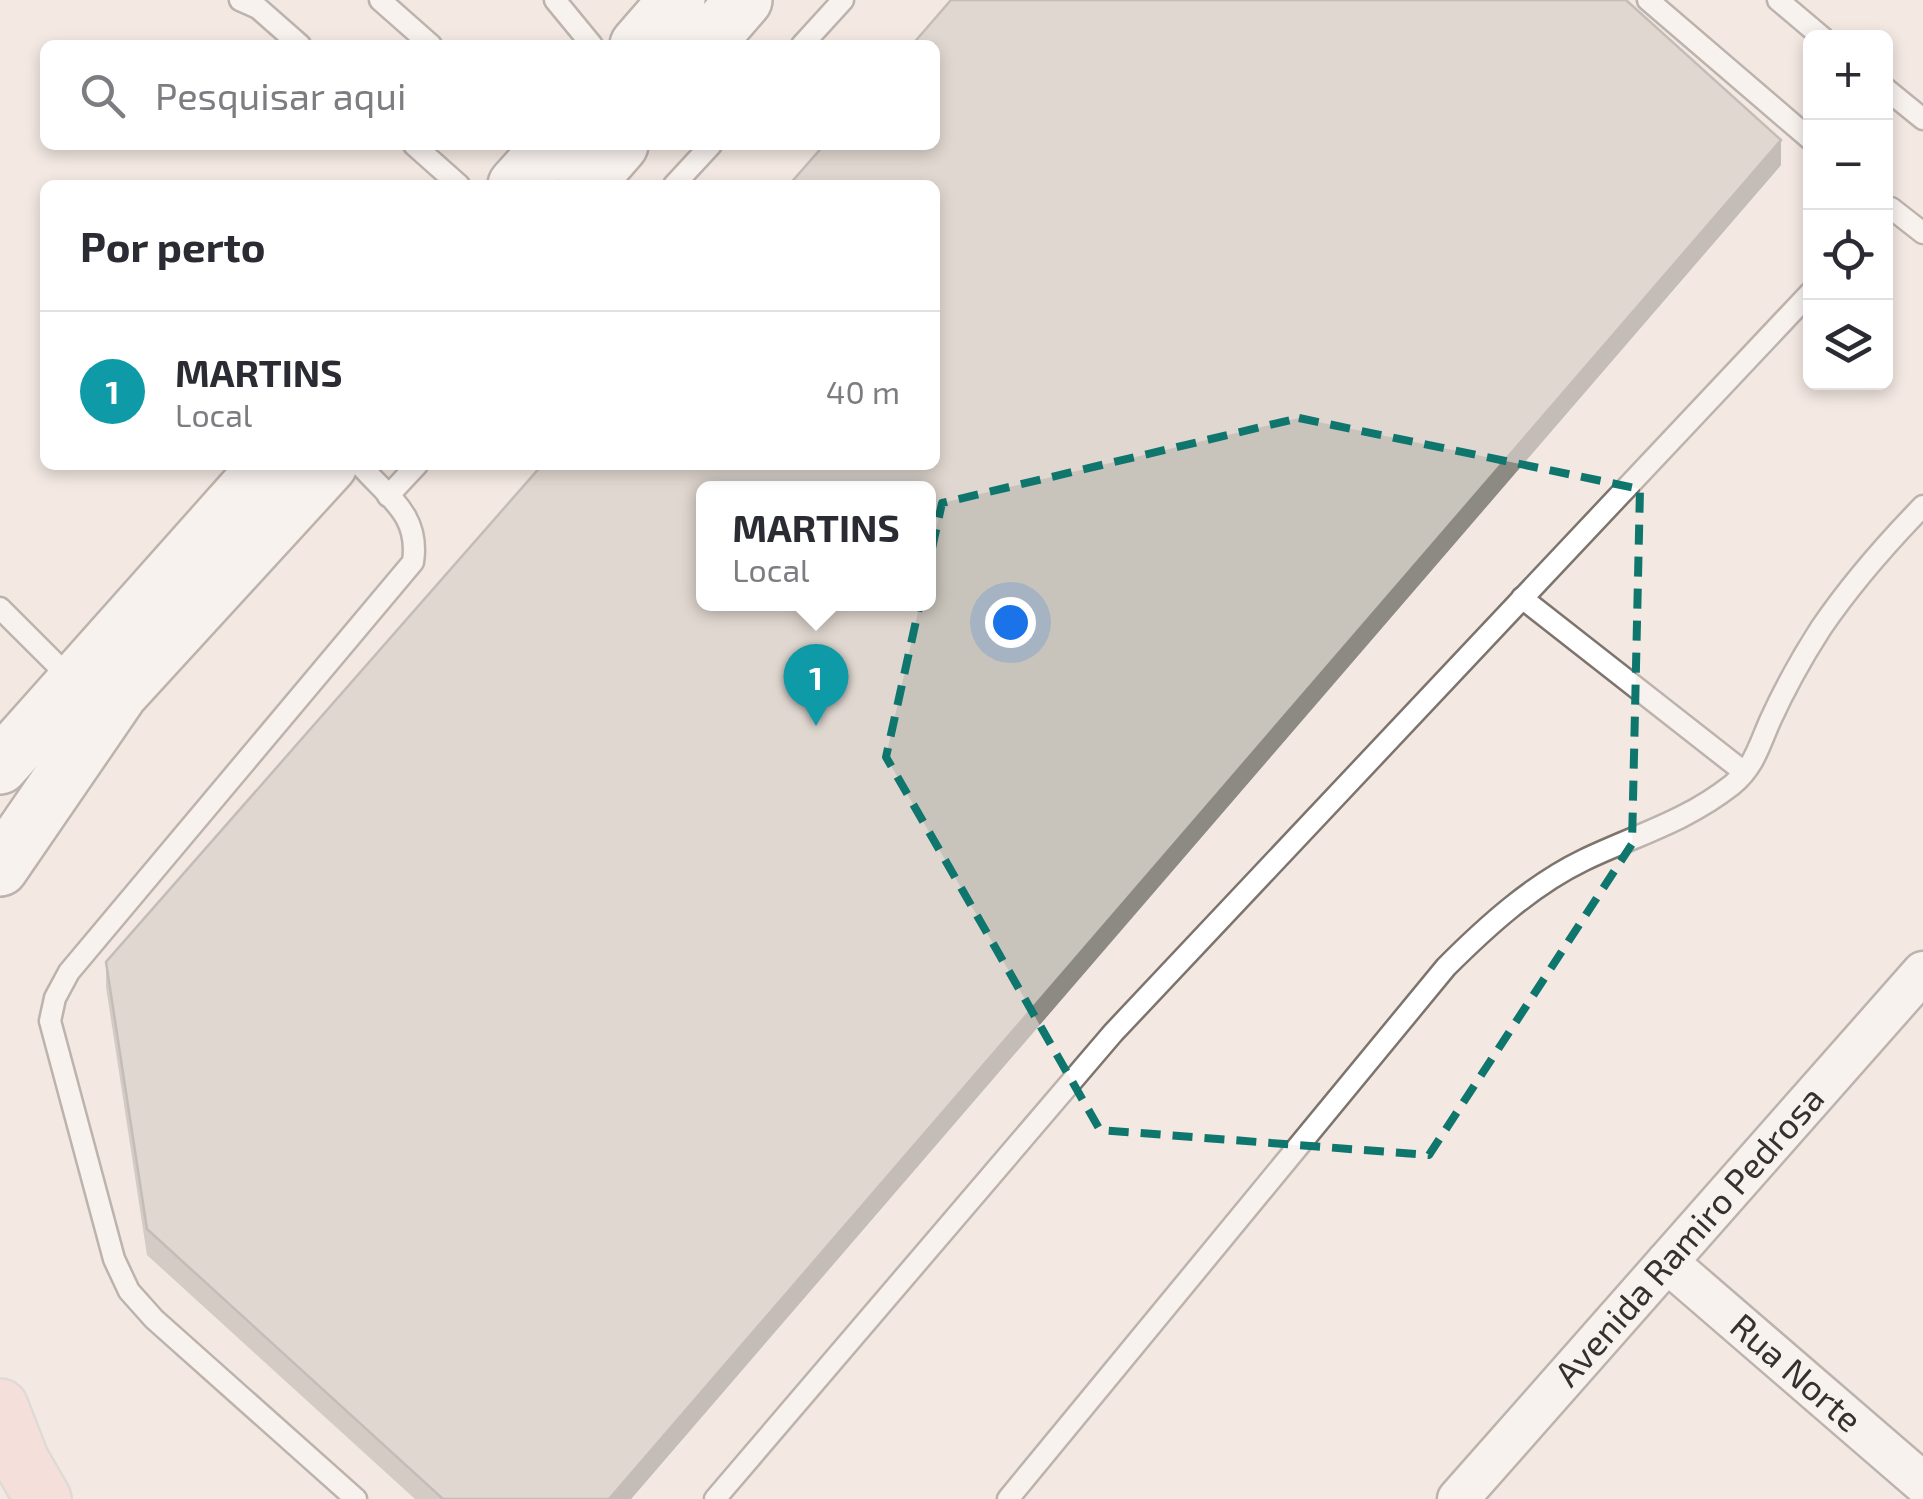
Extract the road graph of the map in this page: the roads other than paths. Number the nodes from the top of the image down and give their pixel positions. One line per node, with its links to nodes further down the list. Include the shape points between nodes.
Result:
1 (240, 0): 10 (lane)
2 (380, 0): 11 (lane)
3 (556, 0): 12 (lane)
4 (677, 0): 13 (main road)
5 (744, 0): 14 (main road)
6 (843, 0): 15 (lane)
7 (1648, 0): 18 (lane)
8 (1778, 0): 9 (lane)
9 (1814, 30)
10 (294, 40)
11 (425, 40)
12 (588, 40)
13 (642, 40)
14 (710, 40)
15 (807, 40)
16 (1893, 94): 17 (lane)
17 (1923, 119)
18 (1803, 133)
19 (420, 150): 21 (lane)
20 (706, 150): 22 (lane)
21 (454, 180)
22 (679, 180)
23 (1890, 210): 24 (lane)
24 (1923, 233)
25 (1803, 300): 32 (lane)
26 (264, 470): 34 (main road)
27 (324, 470): 34 (main road)
28 (365, 470): 30 (lane)
29 (412, 470): 30 (lane)
30 (388, 496): 43 (lane, via 410,520 416,540 412,562 70,972 50,1021 128,1290)
31 (1923, 506): 36 (lane, via 1820,630)
32 (1522, 598): 36 (lane); 44 (lane, via 1113,1033)
33 (0, 608): 34 (lane)
34 (95, 680): 35 (main road); 37 (main road)
35 (0, 766)
36 (1744, 772): 45 (lane, via 1677,822 1581,862 1484,930 1446,967)
37 (0, 868)
38 (1915, 999): 39 (street, Avenida Ramiro Pedrosa)
39 (1668, 1262): 41 (street, Rua Norte); 46 (street, Avenida Ramiro Pedrosa)
40 (0, 1407): 42 (main road)
41 (1923, 1484)
42 (42, 1499)
43 (356, 1499)
44 (716, 1499)
45 (1008, 1499)
46 (1458, 1499)

